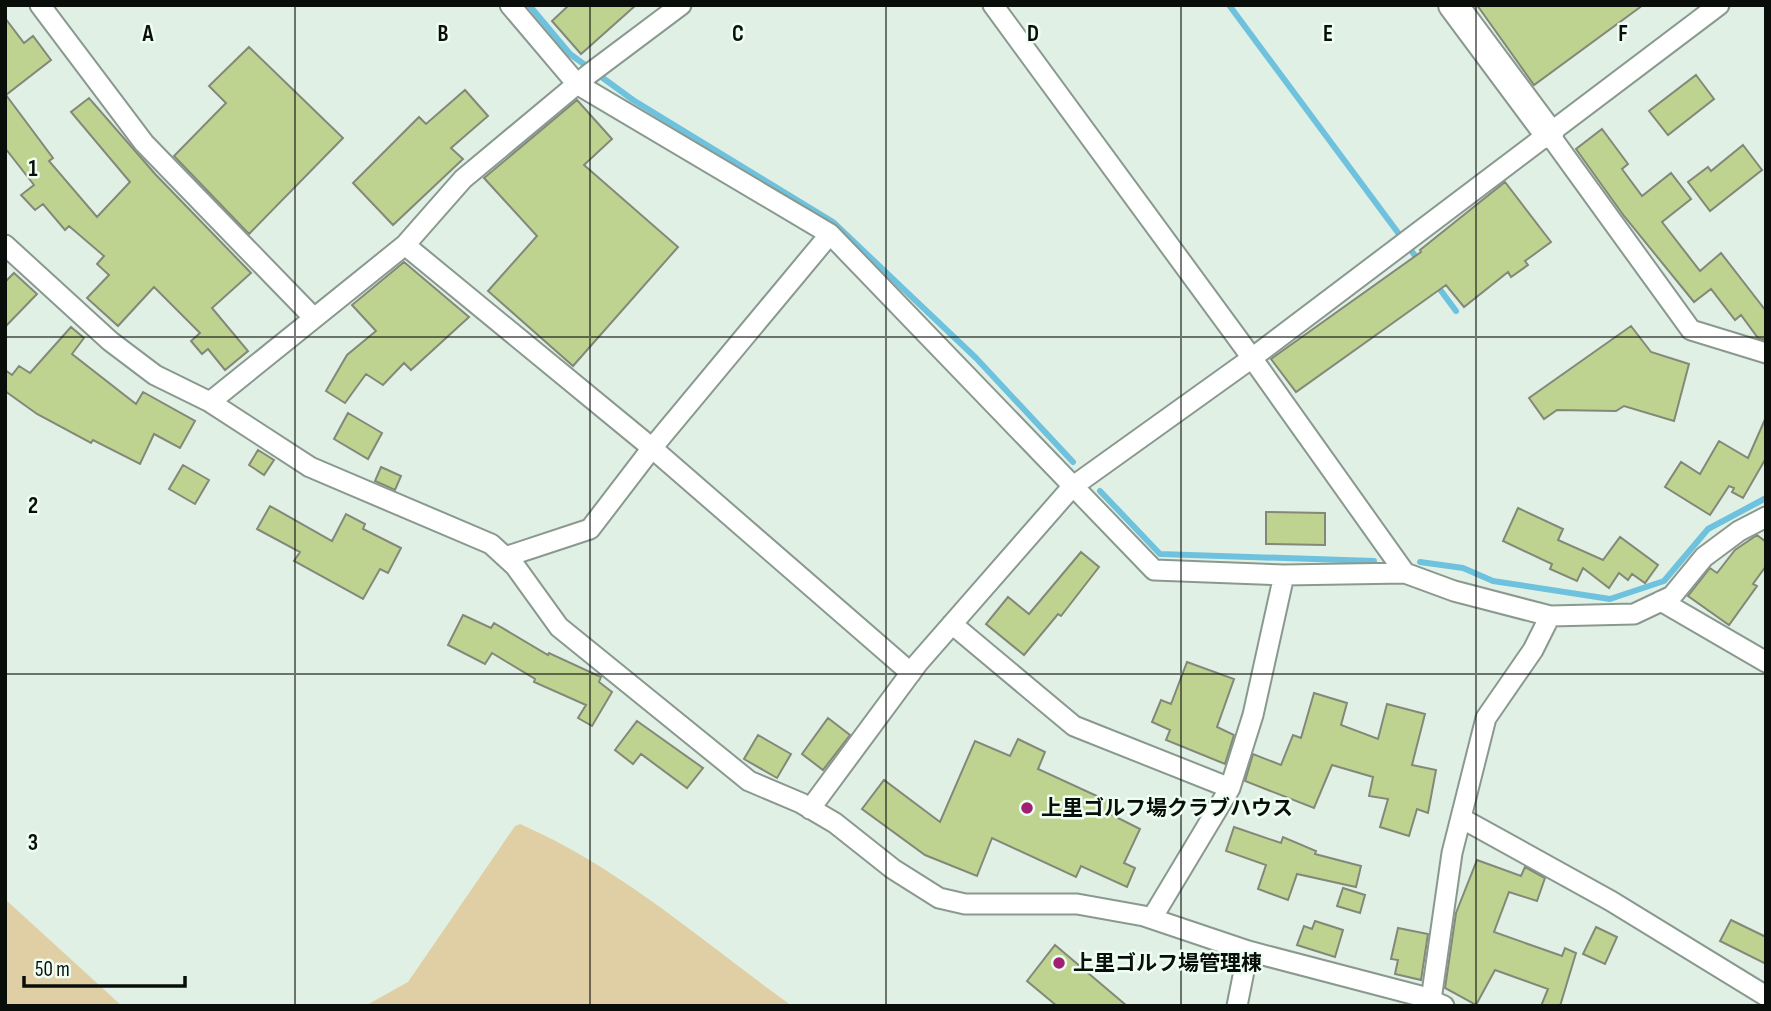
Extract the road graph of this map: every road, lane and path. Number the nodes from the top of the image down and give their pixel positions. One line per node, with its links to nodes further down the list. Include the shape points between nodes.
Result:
1 (40, 5): 12 (street, via 144,143)
2 (510, 5): 7 (street)
3 (681, 5): 7 (street)
4 (993, 5): 14 (street)
5 (1453, 5): 8 (street)
6 (1719, 5): 8 (street)
7 (577, 84): 9 (street); 11 (street, via 463,179)
8 (1549, 134): 13 (street, via 1691,330); 14 (street)
9 (830, 234): 16 (street); 17 (street)
10 (5, 245): 15 (street, via 110,341 155,375)
11 (405, 246): 12 (street); 16 (street)
12 (314, 318): 15 (street)
13 (1766, 353)
14 (1252, 358): 17 (street); 20 (street)
15 (210, 402): 19 (street, via 310,467 491,544)
16 (652, 447): 19 (street, via 590,528); 26 (street)
17 (1072, 487): 21 (street, via 1154,570); 24 (street)
18 (1766, 517): 22 (street, via 1704,557 1672,596)
19 (505, 557): 28 (street, via 559,627 749,781)
20 (1405, 573): 21 (street); 23 (street)
21 (1284, 575): 27 (street, via 1253,715)
22 (1661, 601): 23 (street, via 1634,614); 25 (street)
23 (1550, 616): 29 (street, via 1533,650 1486,718)
24 (952, 624): 26 (street); 27 (street, via 1074,726)
25 (1766, 662)
26 (911, 673): 28 (street)
27 (1230, 788): 30 (street)
28 (810, 808): 30 (street, via 939,898 965,904 1077,904)
29 (1461, 818): 32 (street, via 1611,901); 33 (street, via 1452,853)
30 (1152, 918): 31 (street)
31 (1248, 951): 33 (street); 34 (street)
32 (1766, 996)
33 (1437, 1003)
34 (1237, 1006)

